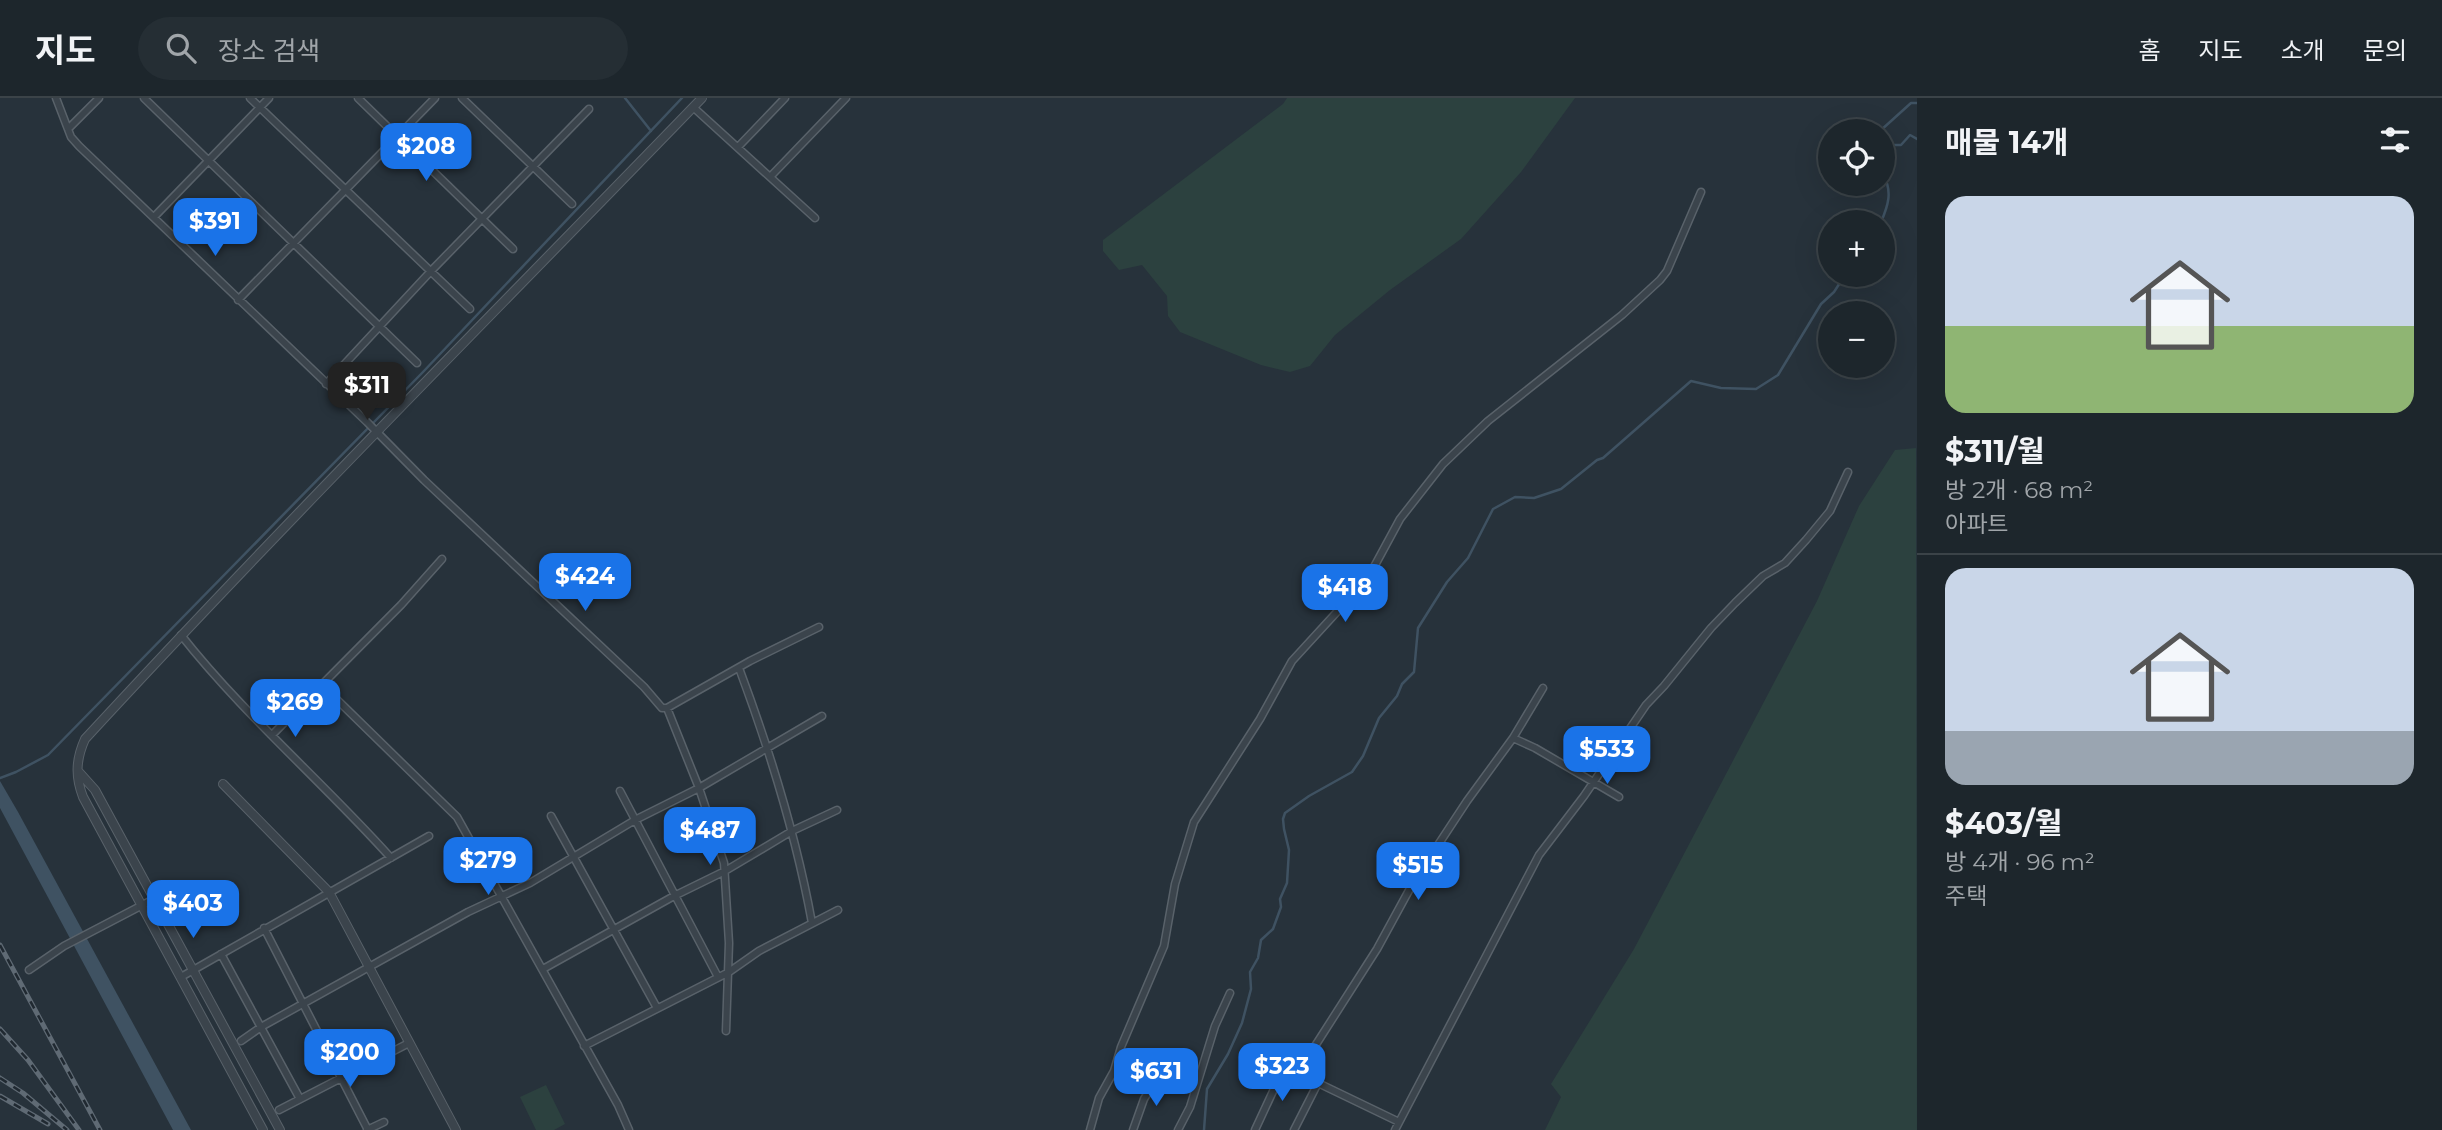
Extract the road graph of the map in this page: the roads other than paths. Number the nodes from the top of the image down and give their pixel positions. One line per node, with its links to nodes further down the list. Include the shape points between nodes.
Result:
1 (56, 98): 15 (street)
2 (99, 98): 15 (street)
3 (144, 98): 18 (street)
4 (250, 98): 12 (street)
5 (268, 98): 12 (street)
6 (358, 98): 16 (street)
7 (435, 98): 16 (street)
8 (462, 98): 19 (street)
9 (702, 98): 13 (street)
10 (785, 98): 17 (street)
11 (846, 98): 20 (street)
12 (260, 107): 18 (street); 21 (street)
13 (693, 107): 17 (street); 35 (street)
14 (589, 108): 19 (street)
15 (68, 129): 24 (street, via 79,146)
16 (397, 136): 21 (street); 26 (street)
17 (738, 147): 20 (street)
18 (208, 160): 24 (street); 27 (street)
19 (533, 167): 23 (street); 26 (street)
20 (770, 177): 25 (street)
21 (346, 190): 27 (street); 29 (street)
22 (1700, 192): 100 (street, via 1668,271 1443,464 1400,519 1368,578 1292,661 1194,822 1175,884 1164,946 1099,1098)
23 (572, 204)
24 (154, 217): 30 (street)
25 (815, 218)
26 (483, 219): 28 (street); 29 (street)
27 (294, 243): 30 (street); 32 (street)
28 (513, 249)
29 (431, 271): 31 (street); 32 (street)
30 (238, 300): 34 (street)
31 (470, 309)
32 (379, 327): 33 (street); 34 (street)
33 (417, 363)
34 (326, 384): 35 (street)
35 (372, 427): 39 (street); 43 (street)
36 (1848, 472): 49 (street, via 1830,511 1786,563 1763,576 1711,628 1633,720)
37 (442, 559): 41 (street)
38 (819, 627): 40 (street)
39 (181, 635): 45 (street); 48 (street, via 85,739)
40 (739, 668): 43 (street); 47 (street)
41 (322, 685): 45 (street); 63 (street, via 447,805)
42 (1543, 688): 46 (street)
43 (667, 708): 51 (street)
44 (822, 716): 47 (street)
45 (272, 736): 60 (street)
46 (1513, 738): 49 (street); 87 (street, via 1413,883)
47 (768, 749): 51 (street); 57 (street)
48 (77, 769): 65 (street, via 94,790); 66 (street, via 83,797)
49 (1594, 781): 53 (street); 94 (street, via 1539,855)
50 (223, 784): 62 (street)
51 (699, 788): 56 (street); 61 (street)
52 (620, 791): 56 (street)
53 (1619, 797)
54 (837, 810): 57 (street)
55 (551, 816): 59 (street)
56 (635, 820): 59 (street); 64 (street)
57 (792, 831): 61 (street); 68 (street)
58 (429, 836): 60 (street)
59 (573, 857): 63 (street); 70 (street)
60 (391, 858): 62 (street)
61 (725, 871): 64 (street); 76 (street)
62 (329, 891): 69 (street); 72 (street)
63 (503, 896): 72 (street); 73 (street)
64 (674, 896): 70 (street); 78 (street)
65 (154, 899): 66 (street); 75 (street)
66 (141, 906): 74 (street); 77 (street)
67 (838, 910): 68 (street)
68 (812, 923): 76 (street)
69 (264, 928): 71 (street); 80 (street)
70 (613, 930): 73 (street); 81 (street)
71 (221, 954): 75 (street); 82 (street)
72 (370, 967): 80 (street); 85 (street)
73 (543, 969): 86 (street)
74 (29, 970)
75 (193, 970): 77 (street); 96 (street)
76 (729, 972): 78 (street); 83 (street)
77 (181, 977): 95 (street)
78 (718, 977): 81 (street)
79 (1230, 993): 102 (street)
80 (304, 1003): 82 (street); 89 (street)
81 (657, 1008): 86 (street)
82 (261, 1027): 84 (street); 91 (street)
83 (726, 1031)
84 (241, 1041)
85 (409, 1043): 89 (street); 98 (street)
86 (584, 1046): 99 (street)
87 (1305, 1066): 90 (street); 103 (street, via 1287,1067 1281,1074)
88 (1159, 1075): 101 (street)
89 (342, 1077): 91 (street); 97 (street)
90 (1318, 1083): 94 (street); 104 (street)
91 (300, 1099): 92 (street)
92 (279, 1110)
93 (384, 1122): 97 (street)
94 (1399, 1122): 105 (street)
95 (264, 1130)
96 (280, 1130)
97 (368, 1130)
98 (456, 1130)
99 (629, 1130)
100 (1090, 1130)
101 (1133, 1130)
102 (1178, 1130)
103 (1255, 1130)
104 (1294, 1130)
105 (1395, 1130)

